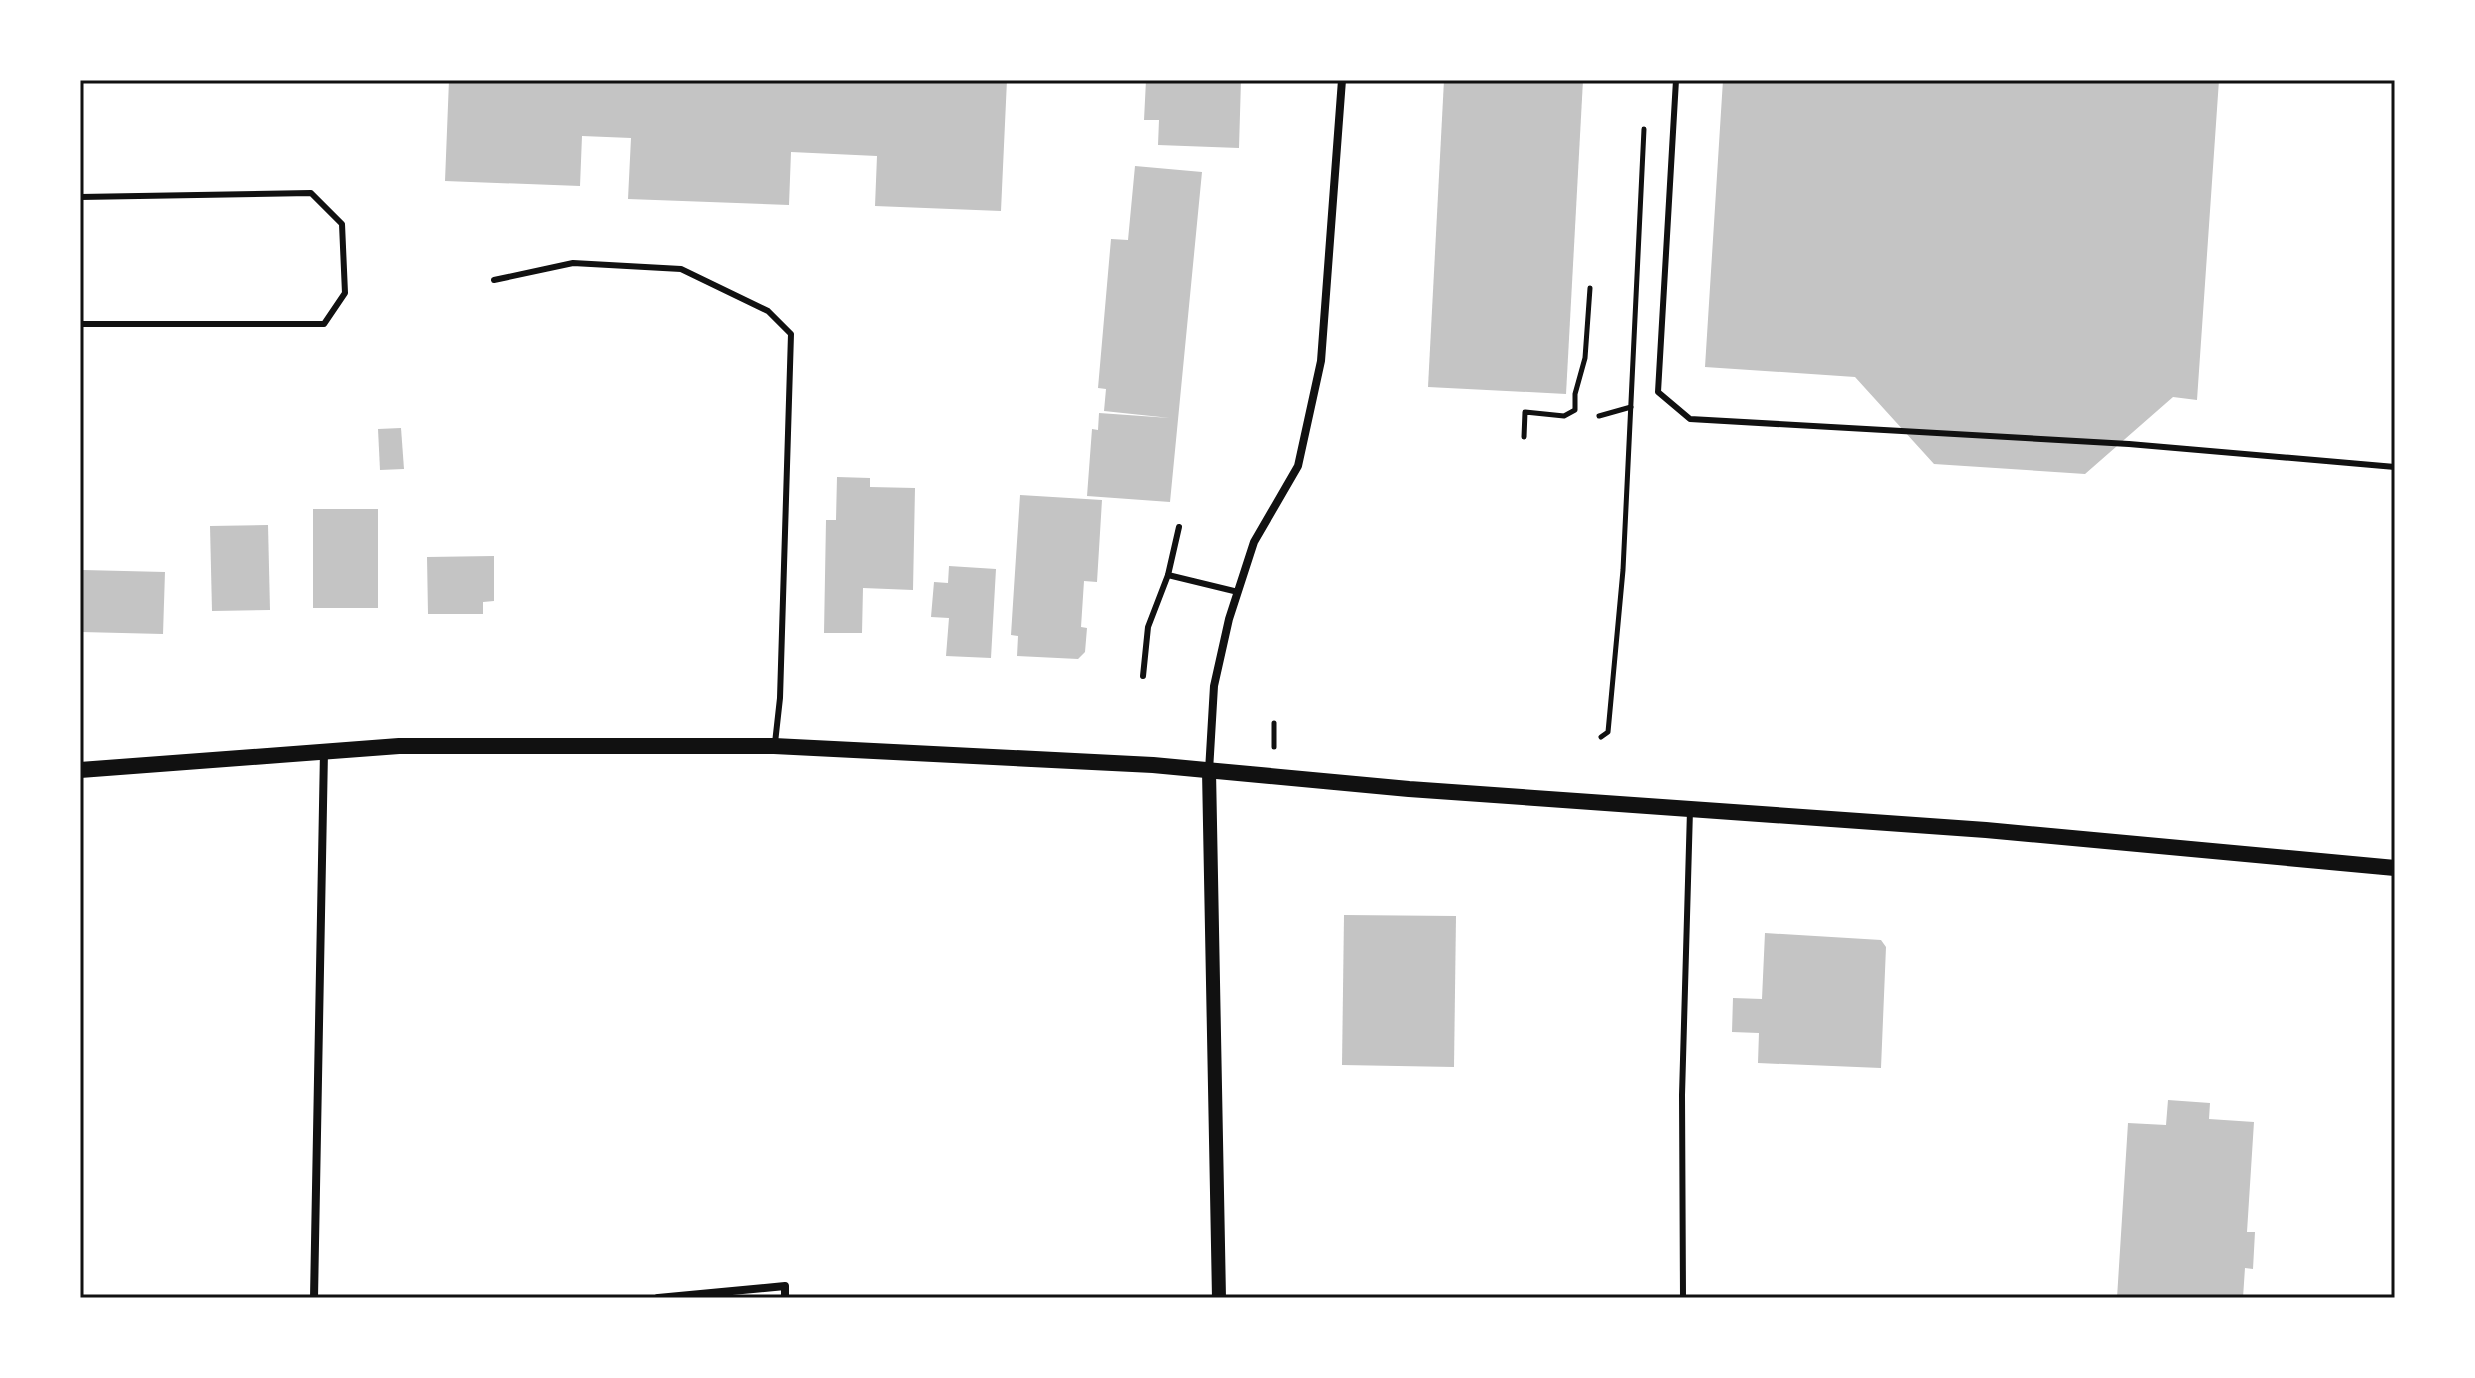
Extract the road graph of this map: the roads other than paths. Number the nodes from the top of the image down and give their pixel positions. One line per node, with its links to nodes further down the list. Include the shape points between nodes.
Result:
1 (1342, 80): 9 (street, via 1321,361 1298,466 1254,542)
2 (1676, 80): 6 (lane, via 1658,392 1690,419 2129,444)
3 (80, 197): 5 (lane, via 311,193 342,224 345,293 324,324)
4 (494, 280): 11 (lane, via 573,263 681,269 768,311 791,334 780,698)
5 (80, 324)
6 (2395, 467)
7 (1179, 527): 8 (lane)
8 (1168, 575): 9 (lane); 10 (lane, via 1148,627)
9 (1238, 592): 14 (street, via 1214,686)
10 (1143, 676)
11 (774, 746): 12 (main road); 14 (main road)
12 (324, 750): 13 (main road); 17 (street)
13 (80, 770)
14 (1209, 771): 15 (main road); 20 (street)
15 (1690, 810): 16 (main road, via 1986,830); 21 (lane)
16 (2395, 868)
17 (314, 1298)
18 (658, 1298): 19 (street, via 785,1286)
19 (785, 1298)
20 (1219, 1298)
21 (1683, 1298)

